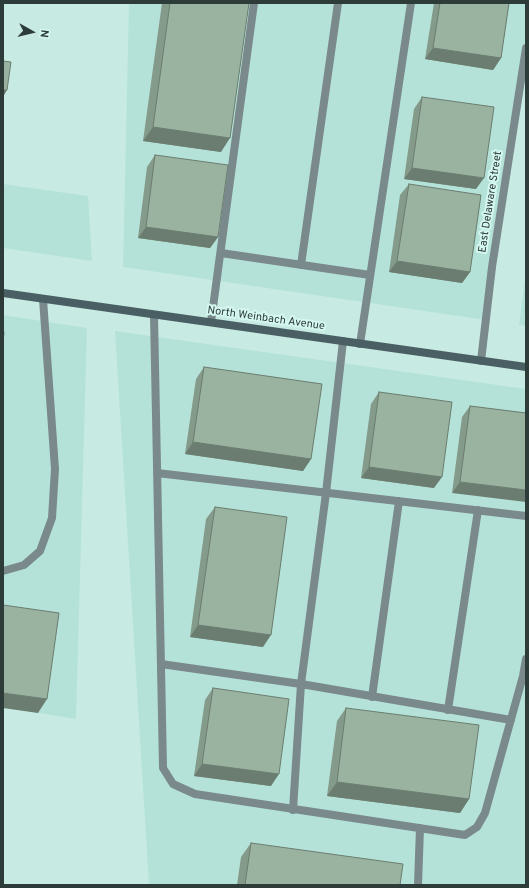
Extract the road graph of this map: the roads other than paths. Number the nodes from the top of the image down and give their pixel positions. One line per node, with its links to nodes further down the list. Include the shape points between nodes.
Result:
1 (254, 3): 5 (street)
2 (338, 3): 6 (street)
3 (411, 3): 7 (street)
4 (526, 48): 14 (street, East Delaware Street, via 492,266)
5 (221, 253): 6 (street); 11 (street)
6 (301, 265): 7 (street)
7 (370, 275): 13 (street)
8 (3, 293): 9 (main road, North Weinbach Avenue)
9 (43, 299): 10 (main road, North Weinbach Avenue); 21 (street, via 55,469 52,518 40,551 24,565)
10 (154, 315): 11 (main road, North Weinbach Avenue); 16 (street)
11 (211, 322): 12 (main road, North Weinbach Avenue)
12 (343, 341): 13 (main road, North Weinbach Avenue); 17 (street)
13 (360, 344): 14 (main road, North Weinbach Avenue)
14 (481, 360): 15 (main road, North Weinbach Avenue)
15 (526, 367)
16 (157, 473): 17 (street); 23 (street)
17 (326, 493): 18 (street); 24 (street)
18 (399, 501): 19 (street); 25 (street)
19 (478, 510): 20 (street); 26 (street)
20 (526, 516)
21 (3, 571)
22 (526, 660): 27 (street)
23 (161, 664): 24 (street); 28 (street, via 163,768 173,784 195,794)
24 (301, 684): 25 (street); 28 (street)
25 (372, 697): 26 (street)
26 (448, 710): 27 (street)
27 (511, 720): 29 (street, via 485,814 477,827 465,834)
28 (293, 810): 29 (street)
29 (420, 828): 30 (street)
30 (418, 885)

